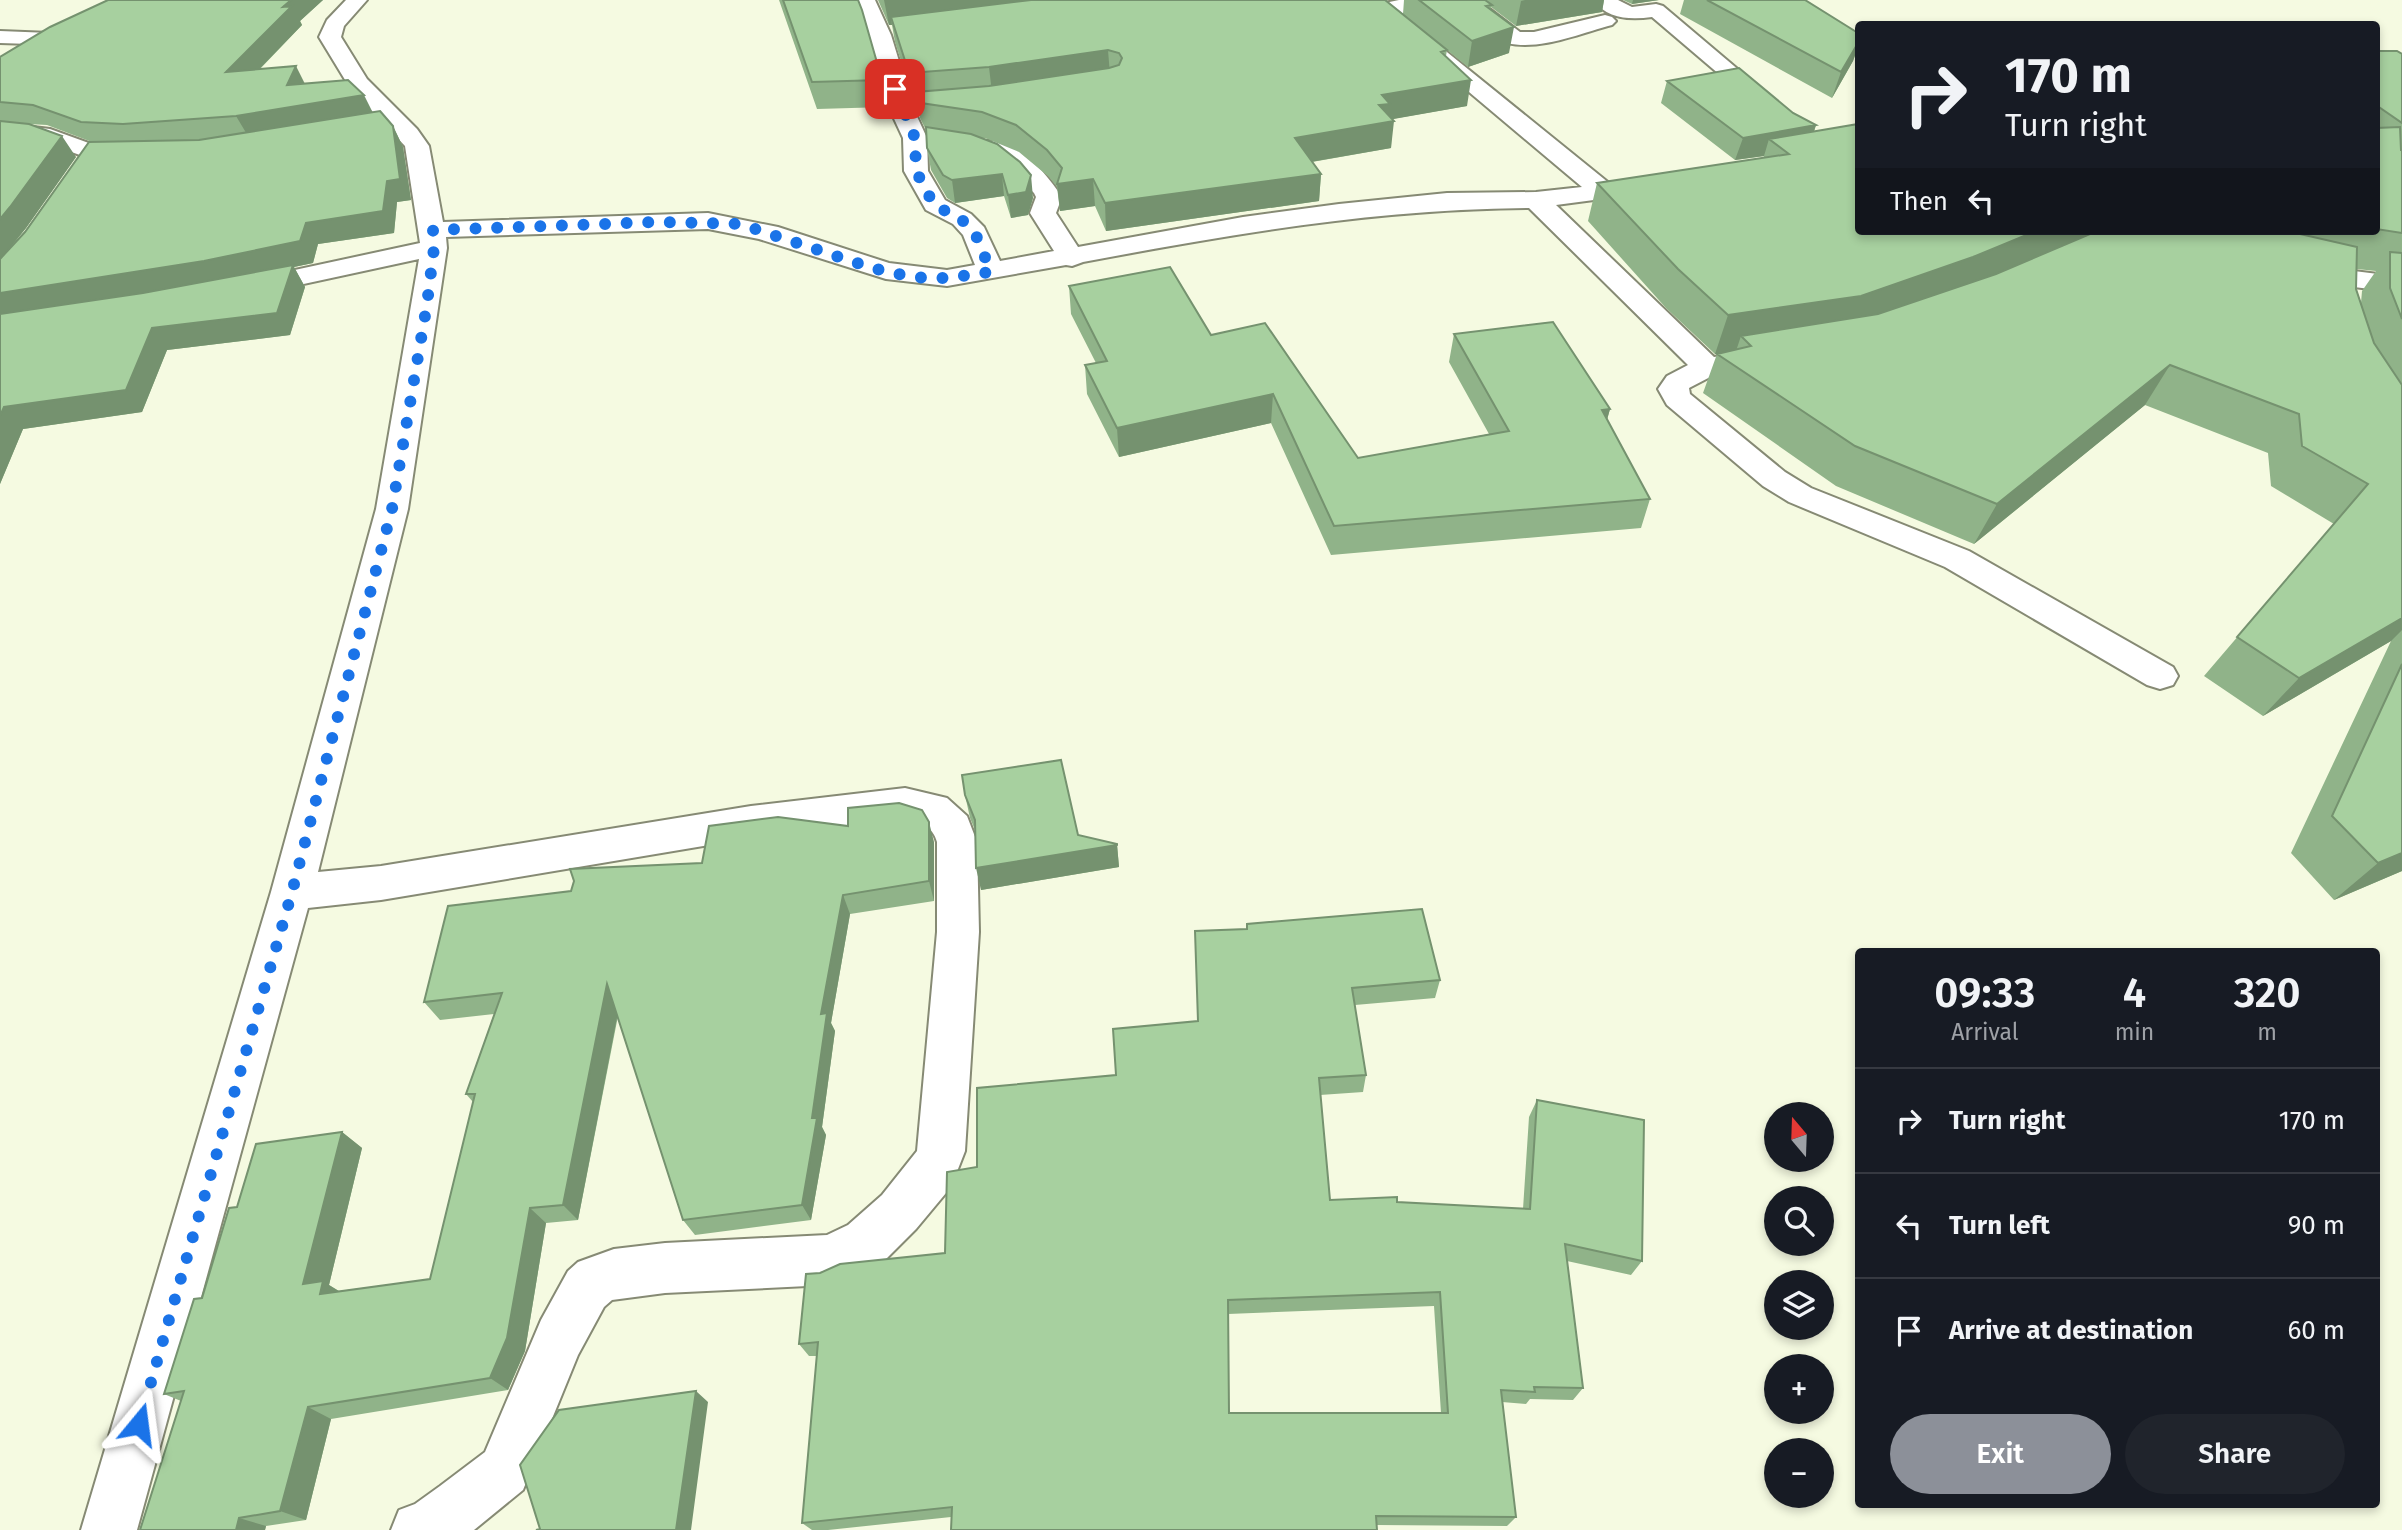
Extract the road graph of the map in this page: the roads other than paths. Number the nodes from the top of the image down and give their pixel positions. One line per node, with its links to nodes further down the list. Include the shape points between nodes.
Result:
1 (138, 0): 14 (street)
2 (357, 0): 28 (street, via 334,24 330,37 383,123 417,146)
3 (865, 0): 12 (street)
4 (1354, 0): 8 (street, via 1369,11)
5 (1430, 0): 8 (street)
6 (1465, 0): 9 (street, via 1515,38 1534,38)
7 (1682, 5): 10 (street)
8 (1381, 10): 25 (street)
9 (1604, 10): 10 (street, via 1629,14)
10 (1656, 10): 18 (street)
11 (907, 31): 12 (street)
12 (880, 35): 17 (street)
13 (0, 37): 14 (street)
14 (53, 40): 15 (street)
15 (21, 59)
16 (928, 108): 17 (street)
17 (902, 110): 20 (street)
18 (1784, 119)
19 (6, 132): 23 (street, via 50,136 87,163)
20 (915, 138): 21 (street); 32 (street, via 915,167 934,205 961,219 975,233)
21 (942, 141)
22 (969, 144): 29 (street, via 1010,155 1042,186 1049,197 1043,213)
23 (160, 153)
24 (1674, 181): 25 (street)
25 (1605, 193): 26 (street)
26 (1536, 200): 29 (street, via 1447,201 1339,212); 36 (street)
27 (2277, 235): 31 (street)
28 (433, 239): 32 (street, via 633,223 729,223 762,229 898,274 947,278); 34 (street, via 329,272); 38 (street, via 392,509)
29 (1072, 257): 32 (street)
30 (2271, 261): 31 (street)
31 (2310, 269): 33 (street, via 2345,290)
32 (991, 272)
33 (2402, 285)
34 (222, 292)
35 (1788, 355): 36 (street)
36 (1707, 367): 37 (street, via 1676,382 1678,399 1774,479 1815,502 1957,559)
37 (2160, 676)
38 (292, 892): 39 (street); 40 (street, via 381,883 751,822 905,804 933,809 953,827 957,842 958,932 941,1151 934,1171 866,1243 828,1259 666,1268 596,1280 586,1289 559,1338 504,1471 460,1506)
39 (109, 1530)
40 (419, 1530)

